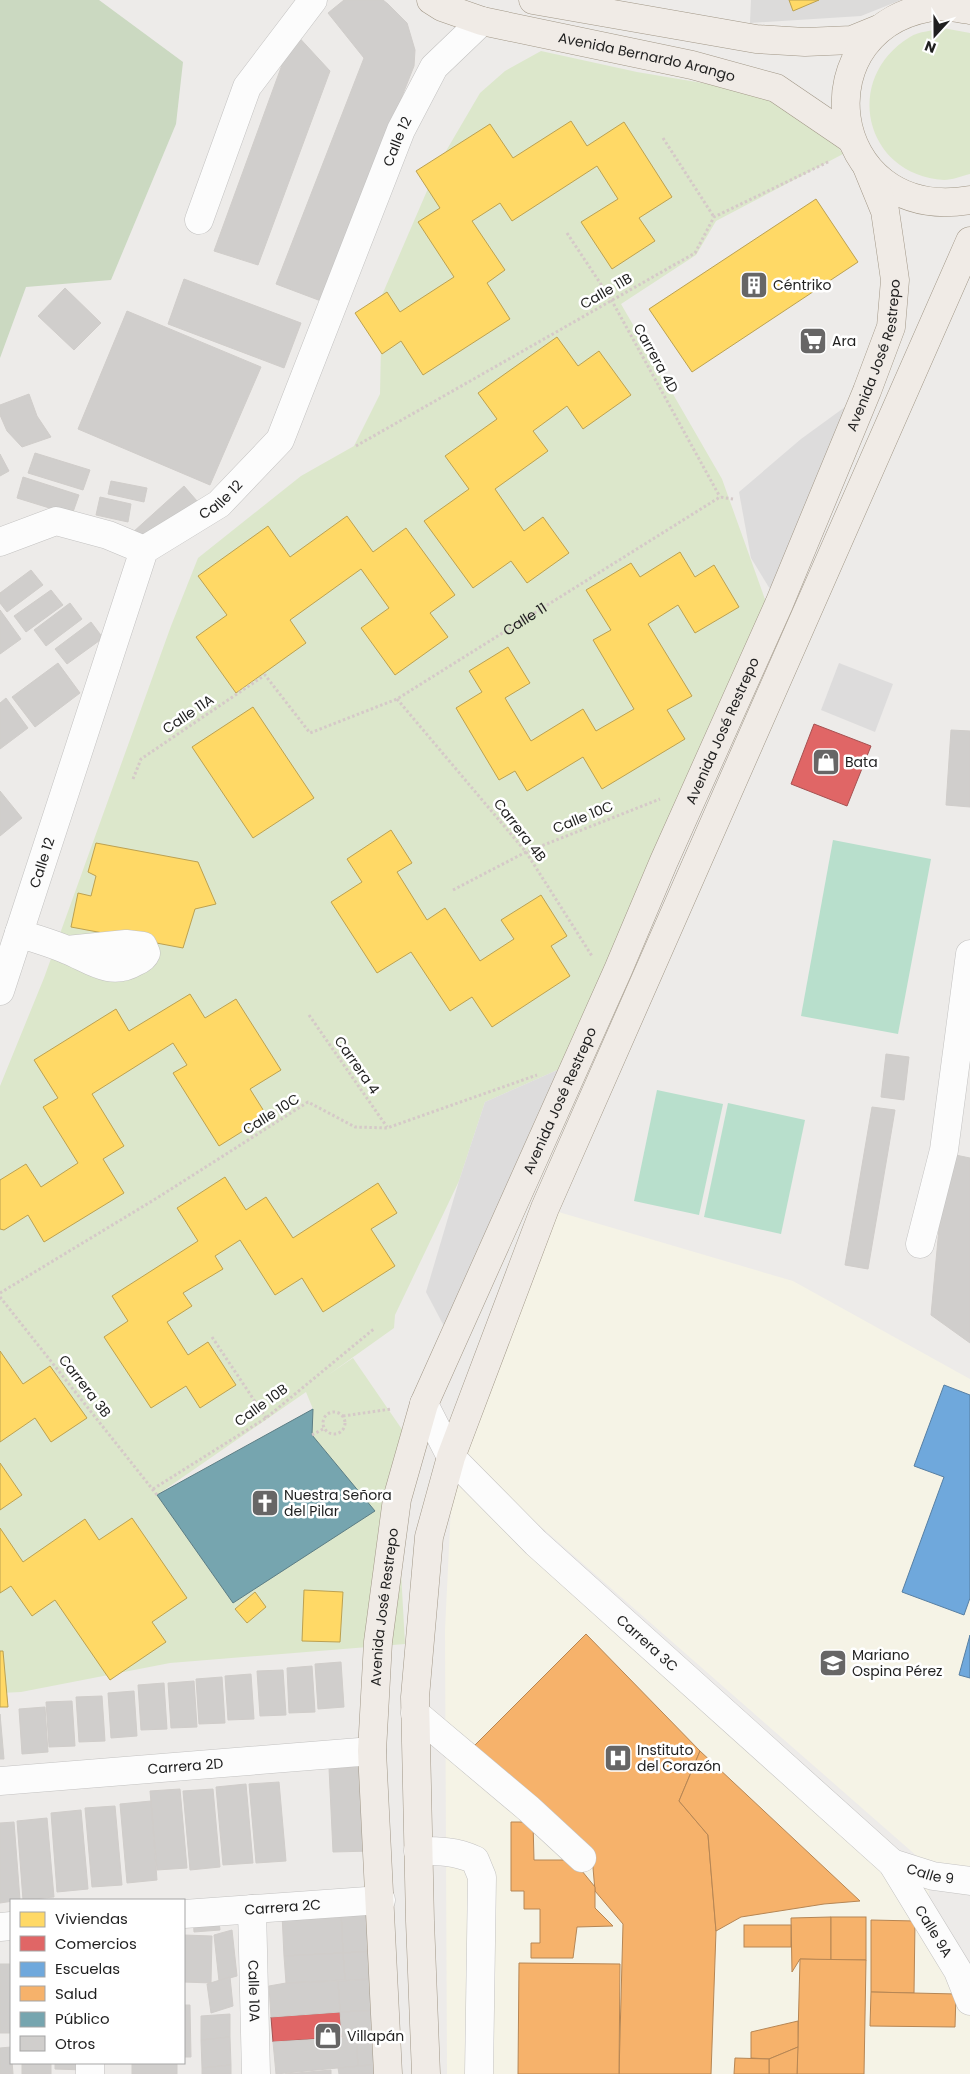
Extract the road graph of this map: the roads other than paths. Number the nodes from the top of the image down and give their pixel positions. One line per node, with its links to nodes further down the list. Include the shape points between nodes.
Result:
1 (313, 0): 10 (street, via 247,87)
2 (431, 0): 6 (main road, Avenida Bernardo Arango)
3 (533, 0): 7 (main road, via 756,39 852,40)
4 (948, 3): 5 (main road); 7 (main road, via 909,12)
5 (970, 10)
6 (482, 21): 8 (main road, Avenida Bernardo Arango, via 692,65 776,88); 13 (street, Calle 12, via 434,67 401,130 280,440 219,504)
7 (880, 28): 8 (main road, Avenida José Restrepo, via 860,51 848,79 844,109)
8 (857, 151): 9 (main road, Avenida Bernardo Arango, via 888,186 913,198 942,203); 19 (main road, Avenida José Restrepo, via 885,211 895,280 891,327 779,604)
9 (970, 200)
10 (199, 220)
11 (970, 241): 20 (main road, Avenida José Restrepo, via 545,1208)
12 (0, 542): 13 (street, via 56,521 108,535)
13 (144, 550): 14 (street, Calle 12)
14 (19, 933): 15 (street); 17 (street, Calle 12)
15 (67, 950)
16 (970, 954): 18 (street, via 944,1150)
17 (0, 991)
18 (920, 1244)
19 (424, 1404): 20 (street, Carrera 3C); 22 (main road, Avenida José Restrepo, via 397,1499 378,1642)
20 (451, 1457): 21 (main road, Avenida José Restrepo, via 429,1537); 26 (street, Carrera 3C, via 536,1543)
21 (416, 1713): 24 (main road, Avenida José Restrepo); 25 (street)
22 (372, 1751): 23 (street, Carrera 2D); 28 (main road, Avenida José Restrepo)
23 (0, 1781)
24 (418, 1851): 34 (main road, Avenida José Restrepo); 35 (street, via 462,1854 475,1860 482,1877)
25 (582, 1858)
26 (892, 1863): 27 (street, Calle 9, via 933,1876); 31 (street, Calle 9A, via 958,1971)
27 (970, 1881)
28 (381, 1900): 29 (street, Carrera 2C); 33 (main road, Avenida José Restrepo)
29 (252, 1909): 30 (street, Carrera 2C); 32 (street, Calle 10A)
30 (185, 1914)
31 (970, 2001)
32 (256, 2074)
33 (388, 2074)
34 (426, 2074)
35 (479, 2074)

